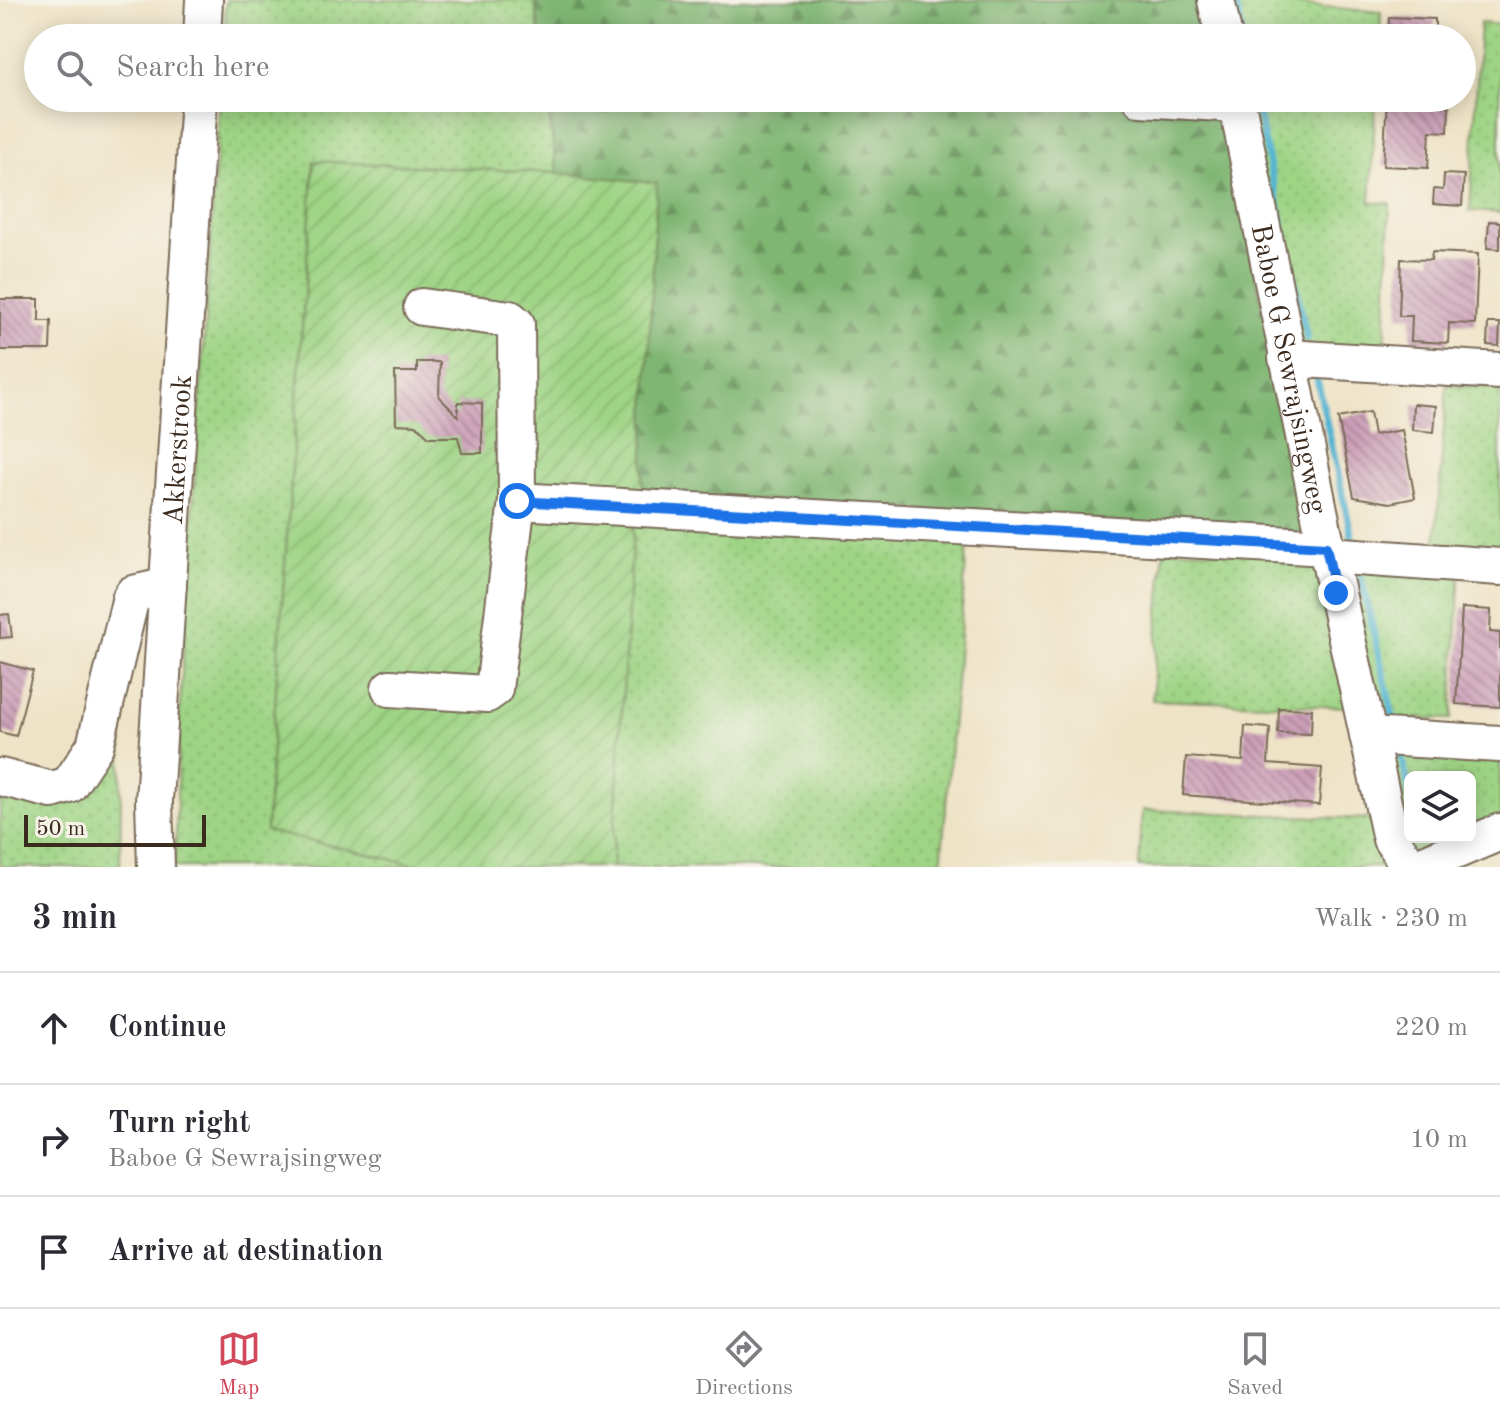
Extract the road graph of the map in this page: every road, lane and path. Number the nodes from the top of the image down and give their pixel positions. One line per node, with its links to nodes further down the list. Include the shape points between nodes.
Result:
1 (204, 0): 3 (street)
2 (1216, 0): 4 (street)
3 (203, 24)
4 (1221, 24)
5 (198, 112): 13 (street, Akkerstrook)
6 (1238, 112): 8 (street, Baboe G Sewrajsingweg)
7 (422, 307): 10 (street, via 516,324)
8 (1287, 358): 9 (street); 11 (street, Baboe G Sewrajsingweg)
9 (1500, 371)
10 (517, 501): 11 (street); 14 (street, via 494,689 487,694)
11 (1327, 551): 12 (street); 15 (street, Baboe G Sewrajsingweg)
12 (1500, 567)
13 (168, 586): 17 (street, via 131,597 95,746 69,785 52,790); 19 (street, Akkerstrook, via 154,801)
14 (390, 688)
15 (1368, 736): 16 (street); 20 (street, Baboe G Sewrajsingweg, via 1391,839)
16 (1500, 744)
17 (0, 777)
18 (1500, 832): 21 (street)
19 (156, 867)
20 (1410, 867)
21 (1417, 867)

